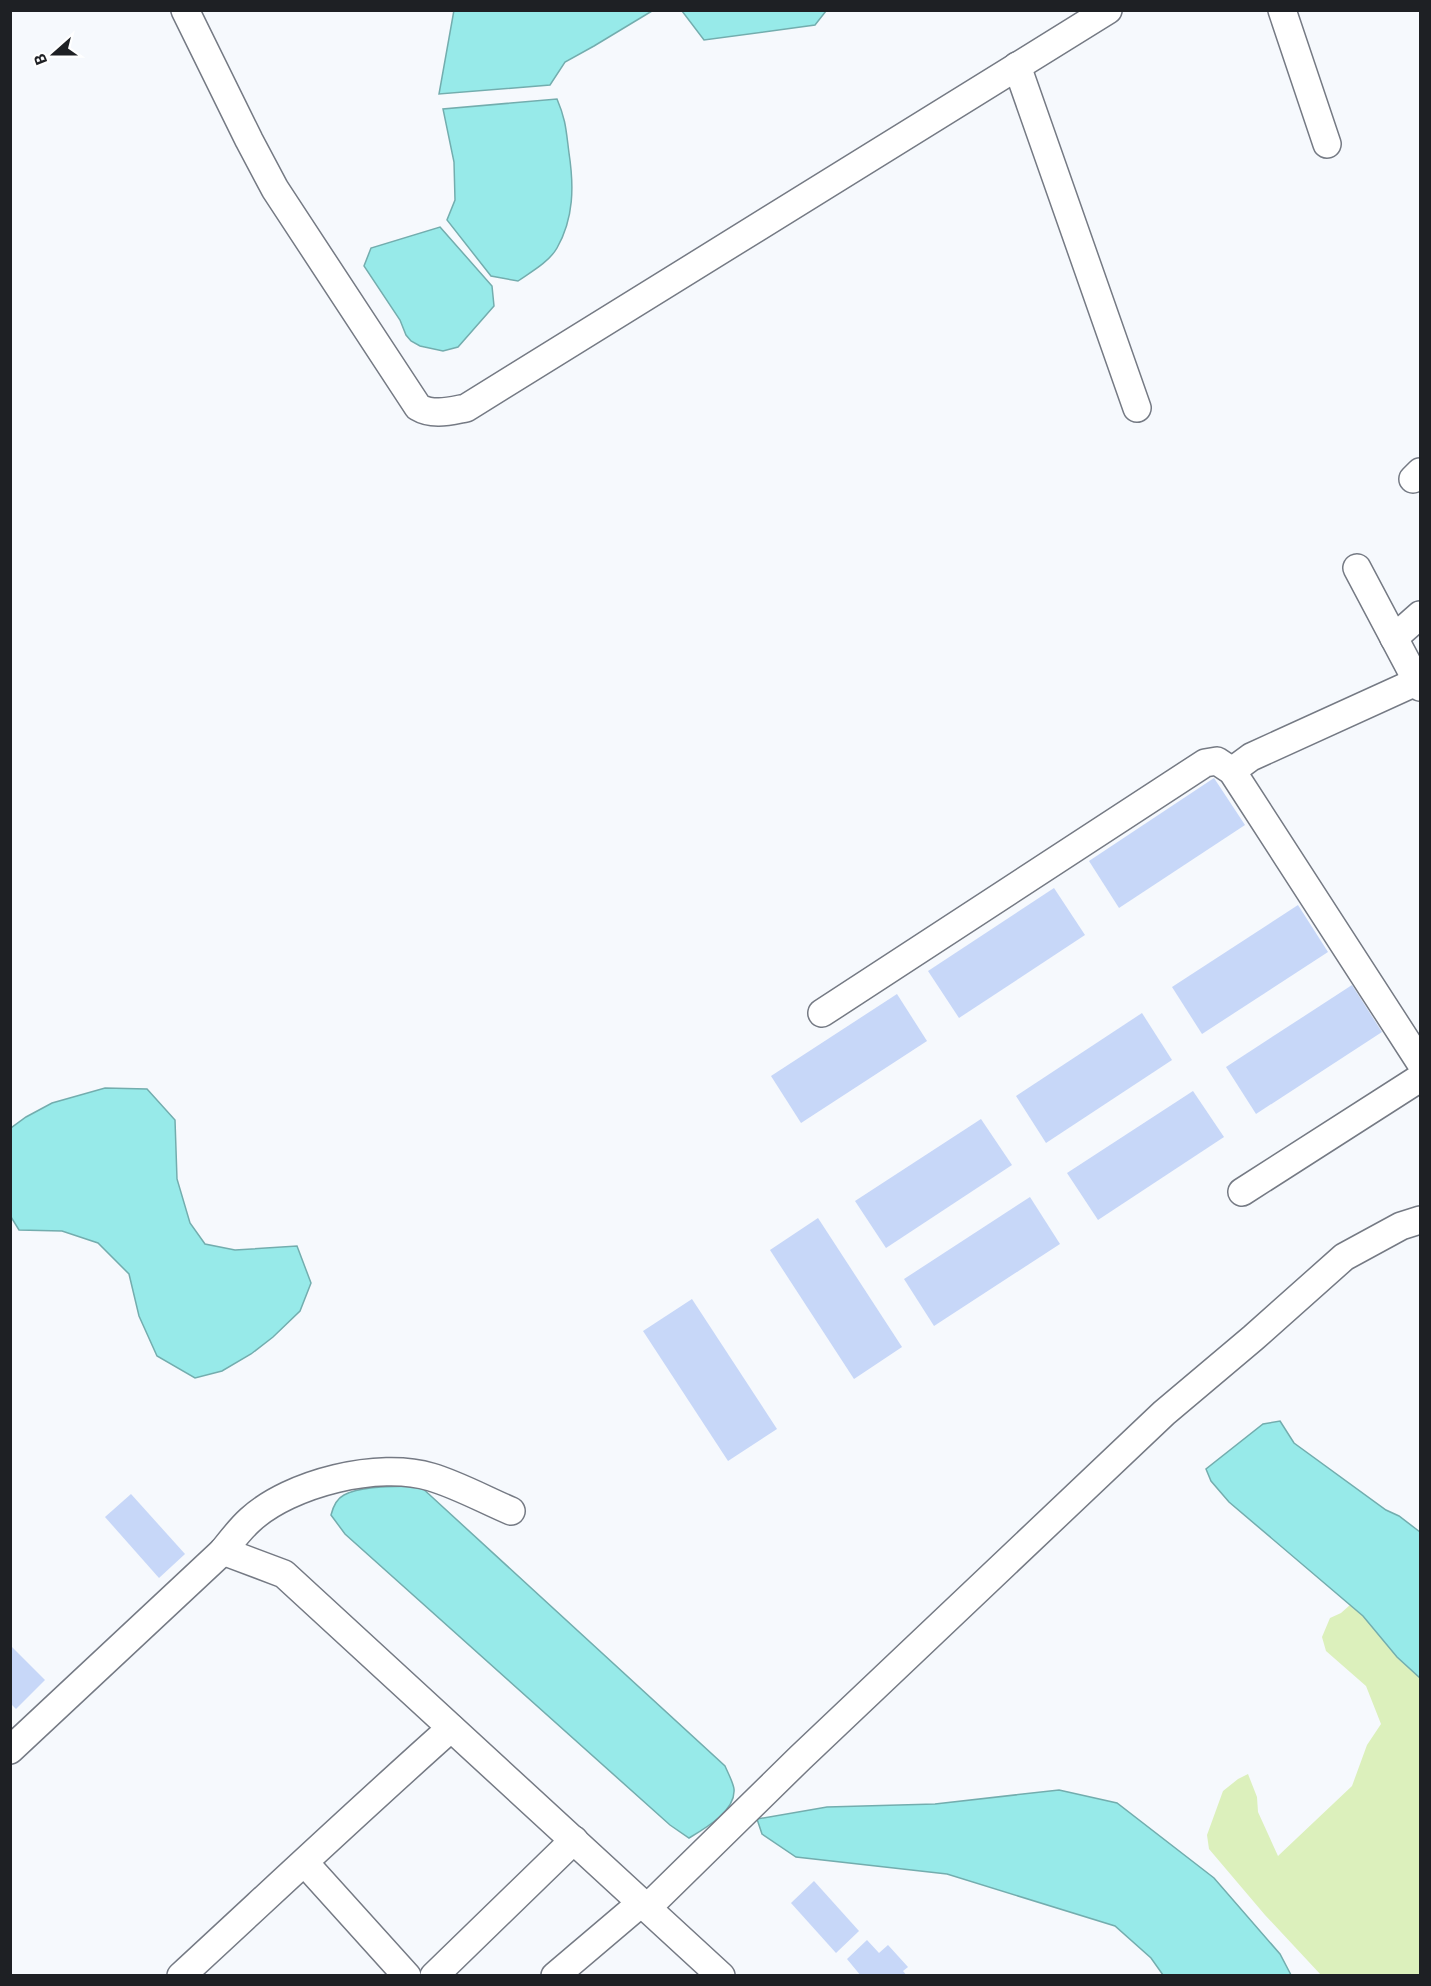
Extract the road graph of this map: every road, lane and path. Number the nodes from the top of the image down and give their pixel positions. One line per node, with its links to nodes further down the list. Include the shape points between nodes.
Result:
1 (185, 10): 4 (street, via 275,189 418,407 426,412 466,408)
2 (1108, 10): 4 (street)
3 (1282, 10): 5 (street)
4 (1017, 66): 6 (street)
5 (1327, 144)
6 (1137, 408)
7 (1357, 568): 9 (street)
8 (1420, 615): 9 (street)
9 (1394, 638): 10 (street)
10 (1419, 684): 11 (street, via 1251,757)
11 (1232, 771): 12 (street, via 1217,761 1204,763); 13 (street)
12 (822, 1013)
13 (1420, 1062)
14 (1420, 1078): 15 (street)
15 (1242, 1192)
16 (1420, 1220): 23 (street, via 1344,1257 1164,1413)
17 (511, 1511): 18 (street, via 430,1476 368,1473 291,1493 250,1520)
18 (223, 1551): 19 (street, via 284,1574); 20 (street)
19 (451, 1728): 21 (street); 22 (street)
20 (10, 1750)
21 (574, 1840): 23 (street); 26 (street)
22 (305, 1863): 24 (street); 25 (street)
23 (644, 1905): 27 (street); 28 (street)
24 (181, 1976)
25 (407, 1976)
26 (434, 1976)
27 (555, 1976)
28 (721, 1976)

